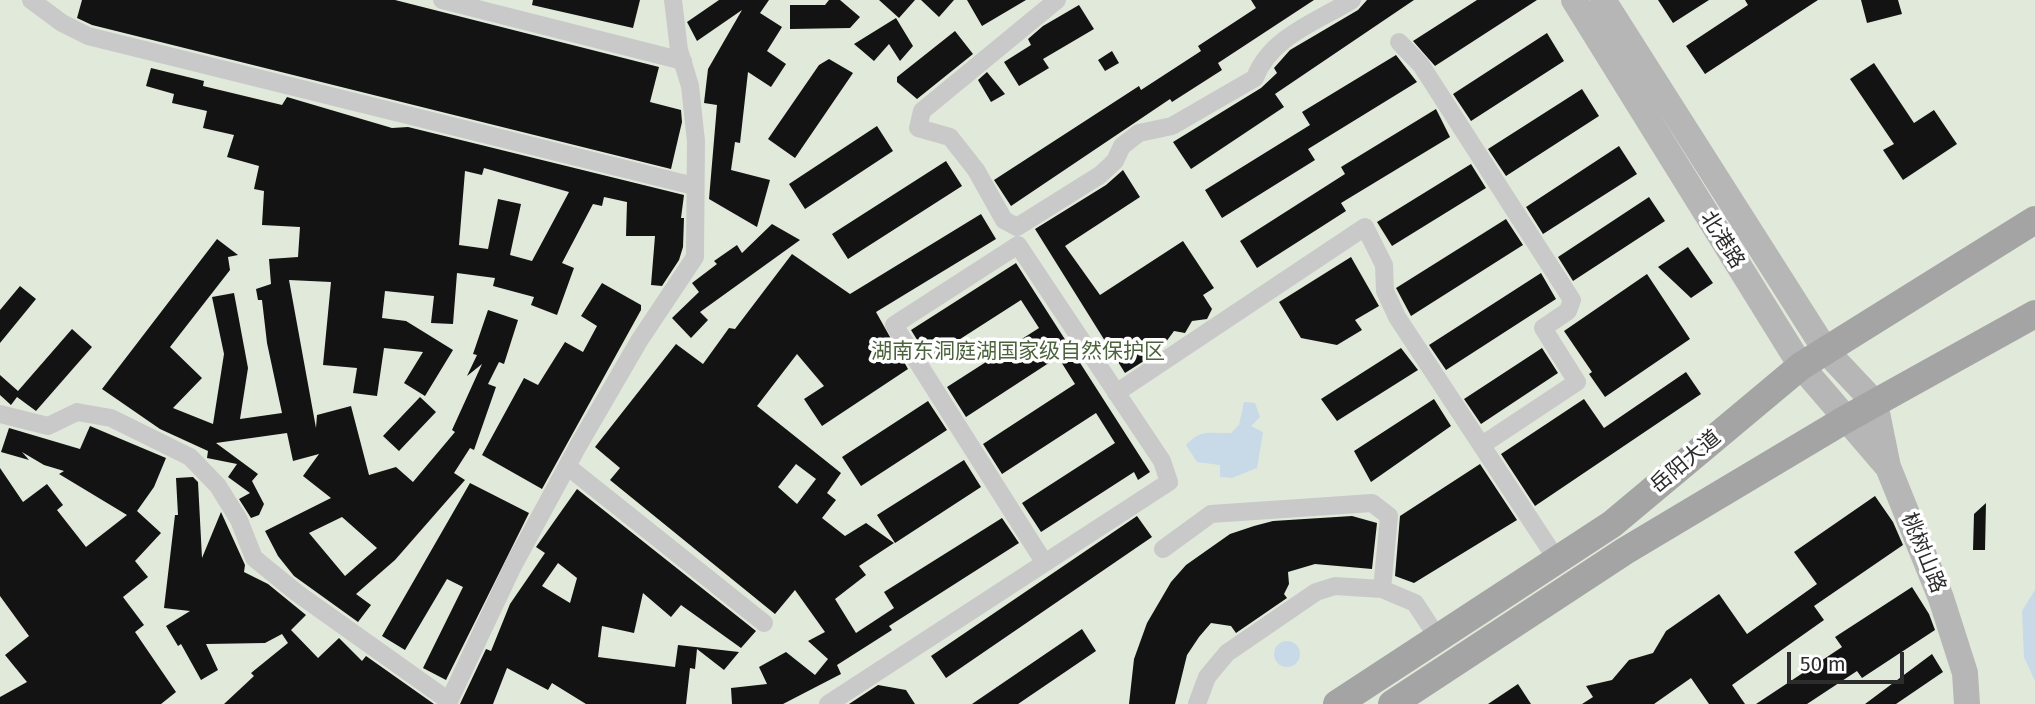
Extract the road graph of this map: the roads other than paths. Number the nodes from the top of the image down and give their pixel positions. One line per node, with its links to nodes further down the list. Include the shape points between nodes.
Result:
1 (31, 0): 10 (street, via 88,36)
2 (442, 0): 9 (street)
3 (673, 0): 9 (street)
4 (1057, 0): 12 (street, via 922,111 918,128 950,136)
5 (1352, 0): 12 (street, via 1279,44 1255,78 1172,126 1139,133 1122,146 1100,175)
6 (1574, 0): 15 (main road, 北港路)
7 (1603, 0): 14 (main road, 北港路)
8 (1399, 43): 20 (street, via 1421,65 1572,300 1568,311 1543,328 1577,382)
9 (683, 61): 10 (street, via 694,127)
10 (694, 186): 21 (street, via 695,257 639,341)
11 (2031, 222): 14 (main road, 岳阳大道)
12 (1018, 236): 16 (street); 25 (street, via 894,326)
13 (2028, 319): 17 (main road, 岳阳大道)
14 (1826, 351): 15 (main road, 岳阳大道); 17 (main road, 北港路)
15 (1801, 366): 19 (main road, 北港路); 24 (main road, 岳阳大道, via 1612,524)
16 (1116, 393): 20 (street, via 1365,227 1384,265 1385,291 1397,317); 25 (street, via 1162,461 1169,482)
17 (1875, 403): 19 (main road, 岳阳大道); 22 (main road, 桃树山路)
18 (0, 414): 29 (street, via 48,426 77,412 111,418 190,457 218,486 239,520 254,558)
19 (1846, 419): 22 (main road, 北港路); 33 (main road, 岳阳大道, via 1625,551)
20 (1482, 445): 24 (street)
21 (567, 466): 27 (street); 29 (street)
22 (1888, 467): 34 (main road, 桃树山路, via 1941,598 1965,673)
23 (1163, 549): 26 (street, via 1211,514 1372,503 1389,516)
24 (1557, 560): 28 (main road, 岳阳大道)
25 (1044, 562): 30 (street)
26 (1382, 589): 28 (street, via 1415,603); 31 (street, via 1335,586 1316,592 1227,653 1207,677)
27 (764, 623)
28 (1438, 638): 32 (main road, 岳阳大道)
29 (448, 703)
30 (828, 704)
31 (1197, 704)
32 (1337, 704)
33 (1392, 704)
34 (1967, 704)

